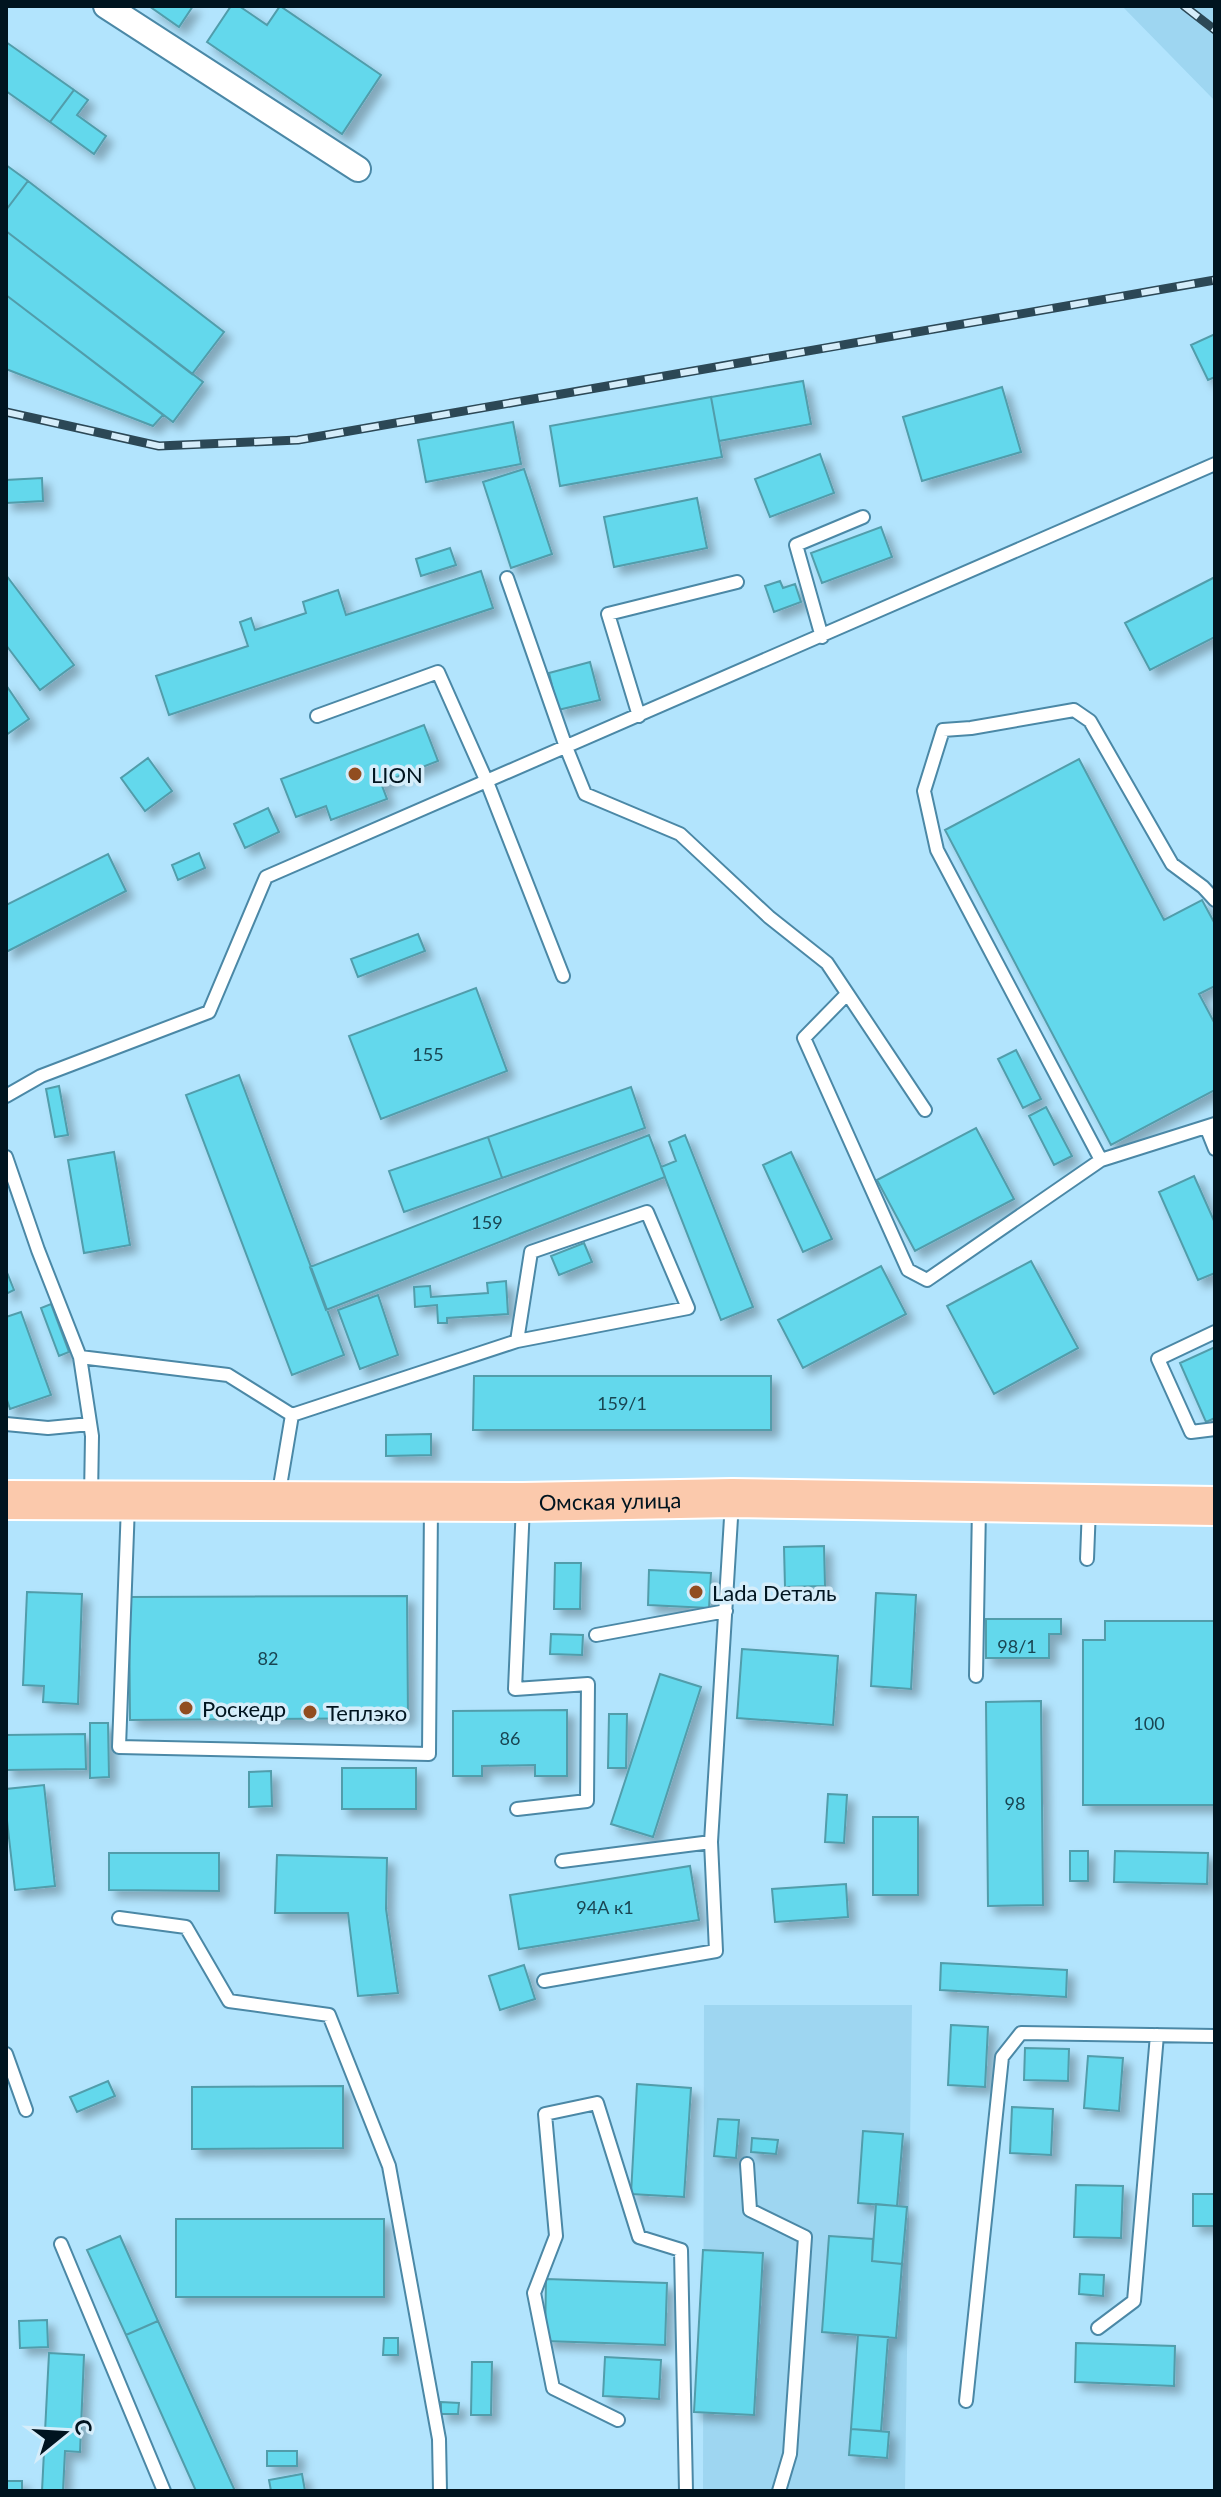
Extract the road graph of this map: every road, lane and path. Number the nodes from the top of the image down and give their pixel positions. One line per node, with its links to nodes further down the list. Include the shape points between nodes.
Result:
1 (106, 6): 2 (street)
2 (358, 169)
3 (1215, 464): 7 (lane)
4 (863, 517): 7 (lane, via 796,545)
5 (507, 578): 10 (lane)
6 (737, 582): 9 (lane, via 608,614)
7 (822, 637): 9 (lane)
8 (317, 716): 11 (lane, via 438,672)
9 (639, 716): 10 (lane)
10 (566, 747): 11 (lane); 14 (lane, via 585,794 680,834 827,963)
11 (487, 782): 13 (lane); 15 (lane, via 266,877 209,1012 41,1076)
12 (1215, 900): 20 (lane, via 1172,864 1090,721 1074,710 943,730 924,791 937,850)
13 (563, 976)
14 (847, 994): 16 (lane); 20 (lane, via 804,1038 908,1270 927,1280)
15 (6, 1096)
16 (925, 1110)
17 (1211, 1126): 18 (lane); 20 (lane)
18 (1215, 1149)
19 (6, 1157): 23 (lane)
20 (1101, 1160)
21 (1215, 1332): 27 (lane, via 1158,1359 1191,1432)
22 (517, 1341): 22 (lane, via 531,1252 647,1212 688,1308); 24 (lane)
23 (80, 1357): 24 (lane, via 228,1375); 26 (lane)
24 (292, 1415): 32 (lane)
25 (6, 1424): 26 (lane)
26 (90, 1424): 31 (lane)
27 (1215, 1429)
28 (732, 1498): 34 (main road, Омская улица); 35 (main road, Омская улица); 39 (lane)
29 (128, 1499): 31 (main road, Омская улица); 32 (main road, Омская улица); 33 (lane, via 119,1747 429,1754)
30 (6, 1500): 31 (main road, Омская улица)
31 (91, 1500)
32 (277, 1501): 33 (main road, Омская улица)
33 (431, 1502): 34 (main road, Омская улица)
34 (523, 1502): 42 (lane, via 515,1689 588,1684 587,1801)
35 (979, 1502): 36 (main road, Омская улица); 41 (lane)
36 (1089, 1504): 37 (main road, Омская улица); 38 (lane)
37 (1215, 1506)
38 (1087, 1559)
39 (726, 1611): 40 (lane); 43 (lane)
40 (596, 1635)
41 (976, 1676)
42 (517, 1809)
43 (711, 1842): 44 (lane); 46 (lane, via 716,1951)
44 (562, 1861)
45 (119, 1918): 57 (lane, via 186,1927 229,2001 329,2015 389,2166 439,2439)
46 (544, 1981)
47 (1157, 2035): 48 (lane); 53 (lane, via 1134,2301); 54 (lane, via 1021,2033 1002,2057)
48 (1215, 2036)
49 (6, 2054): 50 (lane)
50 (26, 2110)
51 (747, 2164): 59 (lane, via 750,2210 805,2237 790,2454)
52 (61, 2244): 56 (lane)
53 (1098, 2328)
54 (966, 2401)
55 (618, 2420): 58 (lane, via 553,2388 534,2293 556,2236 545,2114 597,2103 639,2237 681,2250)
56 (164, 2491)
57 (440, 2491)
58 (686, 2491)
59 (779, 2491)

